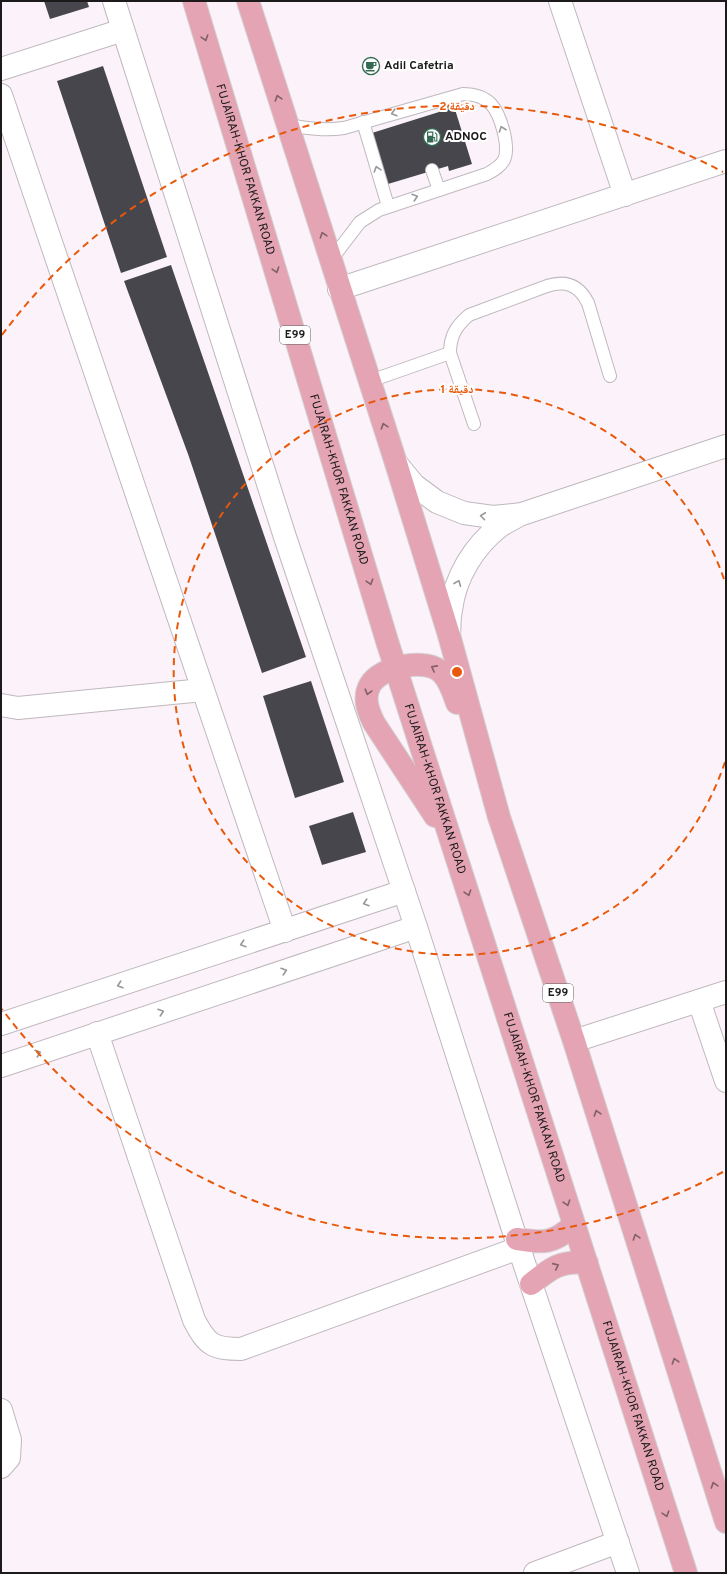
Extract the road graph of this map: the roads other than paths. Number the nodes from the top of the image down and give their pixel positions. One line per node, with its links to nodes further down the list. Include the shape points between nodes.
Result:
1 (114, 1): 5 (street)
2 (194, 1): 25 (highway, FUJAIRAH-KHOR FAKKAN ROAD / E99, one-way to 25)
3 (248, 1): 9 (highway, E99, one-way to 3)
4 (560, 1): 13 (street)
5 (123, 30): 6 (street); 30 (street, via 285,537)
6 (1, 69)
7 (1, 95): 26 (street)
8 (363, 122): 9 (lane, via 332,130); 12 (lane, one-way to 8, via 487,174 504,160 507,149 505,138 497,113 491,104 474,94 463,94 414,114); 14 (lane, one-way to 8)
9 (287, 125): 15 (highway, E99, one-way to 9)
10 (726, 161): 13 (street)
11 (432, 170): 12 (lane)
12 (439, 190): 14 (lane, one-way to 12)
13 (625, 195): 16 (street)
14 (388, 206): 15 (lane, via 360,222)
15 (331, 260): 16 (highway, E99)
16 (340, 289): 19 (highway, E99)
17 (450, 353): 18 (lane, via 454,331 469,315 556,283 567,283 584,294); 19 (lane); 20 (lane)
18 (610, 376)
19 (370, 381): 22 (highway, E99, one-way to 19)
20 (474, 424)
21 (726, 446): 23 (street)
22 (396, 463): 23 (street, one-way to 22, via 493,517 464,513 437,502 414,485); 24 (highway, E99)
23 (522, 514): 24 (street, one-way to 23, via 452,604 467,563 482,543 500,526)
24 (449, 635): 28 (highway, E99)
25 (396, 669): 28 (highway, one-way to 25, via 450,684 441,672 428,664 412,664); 29 (highway, FUJAIRAH-KHOR FAKKAN ROAD / E99); 29 (highway, one-way to 29, via 380,674 371,684 366,697 368,711)
26 (203, 690): 27 (street, via 18,708); 32 (street)
27 (1, 705)
28 (499, 817): 37 (highway, E99)
29 (450, 838): 40 (highway, FUJAIRAH-KHOR FAKKAN ROAD / E99, one-way to 40)
30 (404, 891): 31 (street); 32 (street, one-way to 32)
31 (416, 927): 36 (street, one-way to 31); 41 (street)
32 (285, 930): 35 (street, one-way to 35)
33 (726, 992): 34 (street)
34 (699, 1001): 37 (street); 39 (street)
35 (1, 1024)
36 (97, 1033): 38 (street, one-way to 36); 41 (street, via 194,1320 209,1343 224,1349 241,1349)
37 (574, 1041): 46 (highway, E99, one-way to 37)
38 (1, 1066)
39 (726, 1081)
40 (574, 1225): 41 (highway, via 554,1239); 42 (highway, FUJAIRAH-KHOR FAKKAN ROAD / E99)
41 (518, 1244): 43 (street)
42 (587, 1263): 43 (highway, one-way to 42, via 562,1263); 50 (highway, FUJAIRAH-KHOR FAKKAN ROAD / E99, one-way to 50)
43 (531, 1284): 47 (street)
44 (1, 1410): 45 (street, via 10,1440 9,1458)
45 (1, 1467)
46 (726, 1522)
47 (618, 1542): 48 (street); 49 (street)
48 (536, 1573)
49 (628, 1573)
50 (686, 1573)

